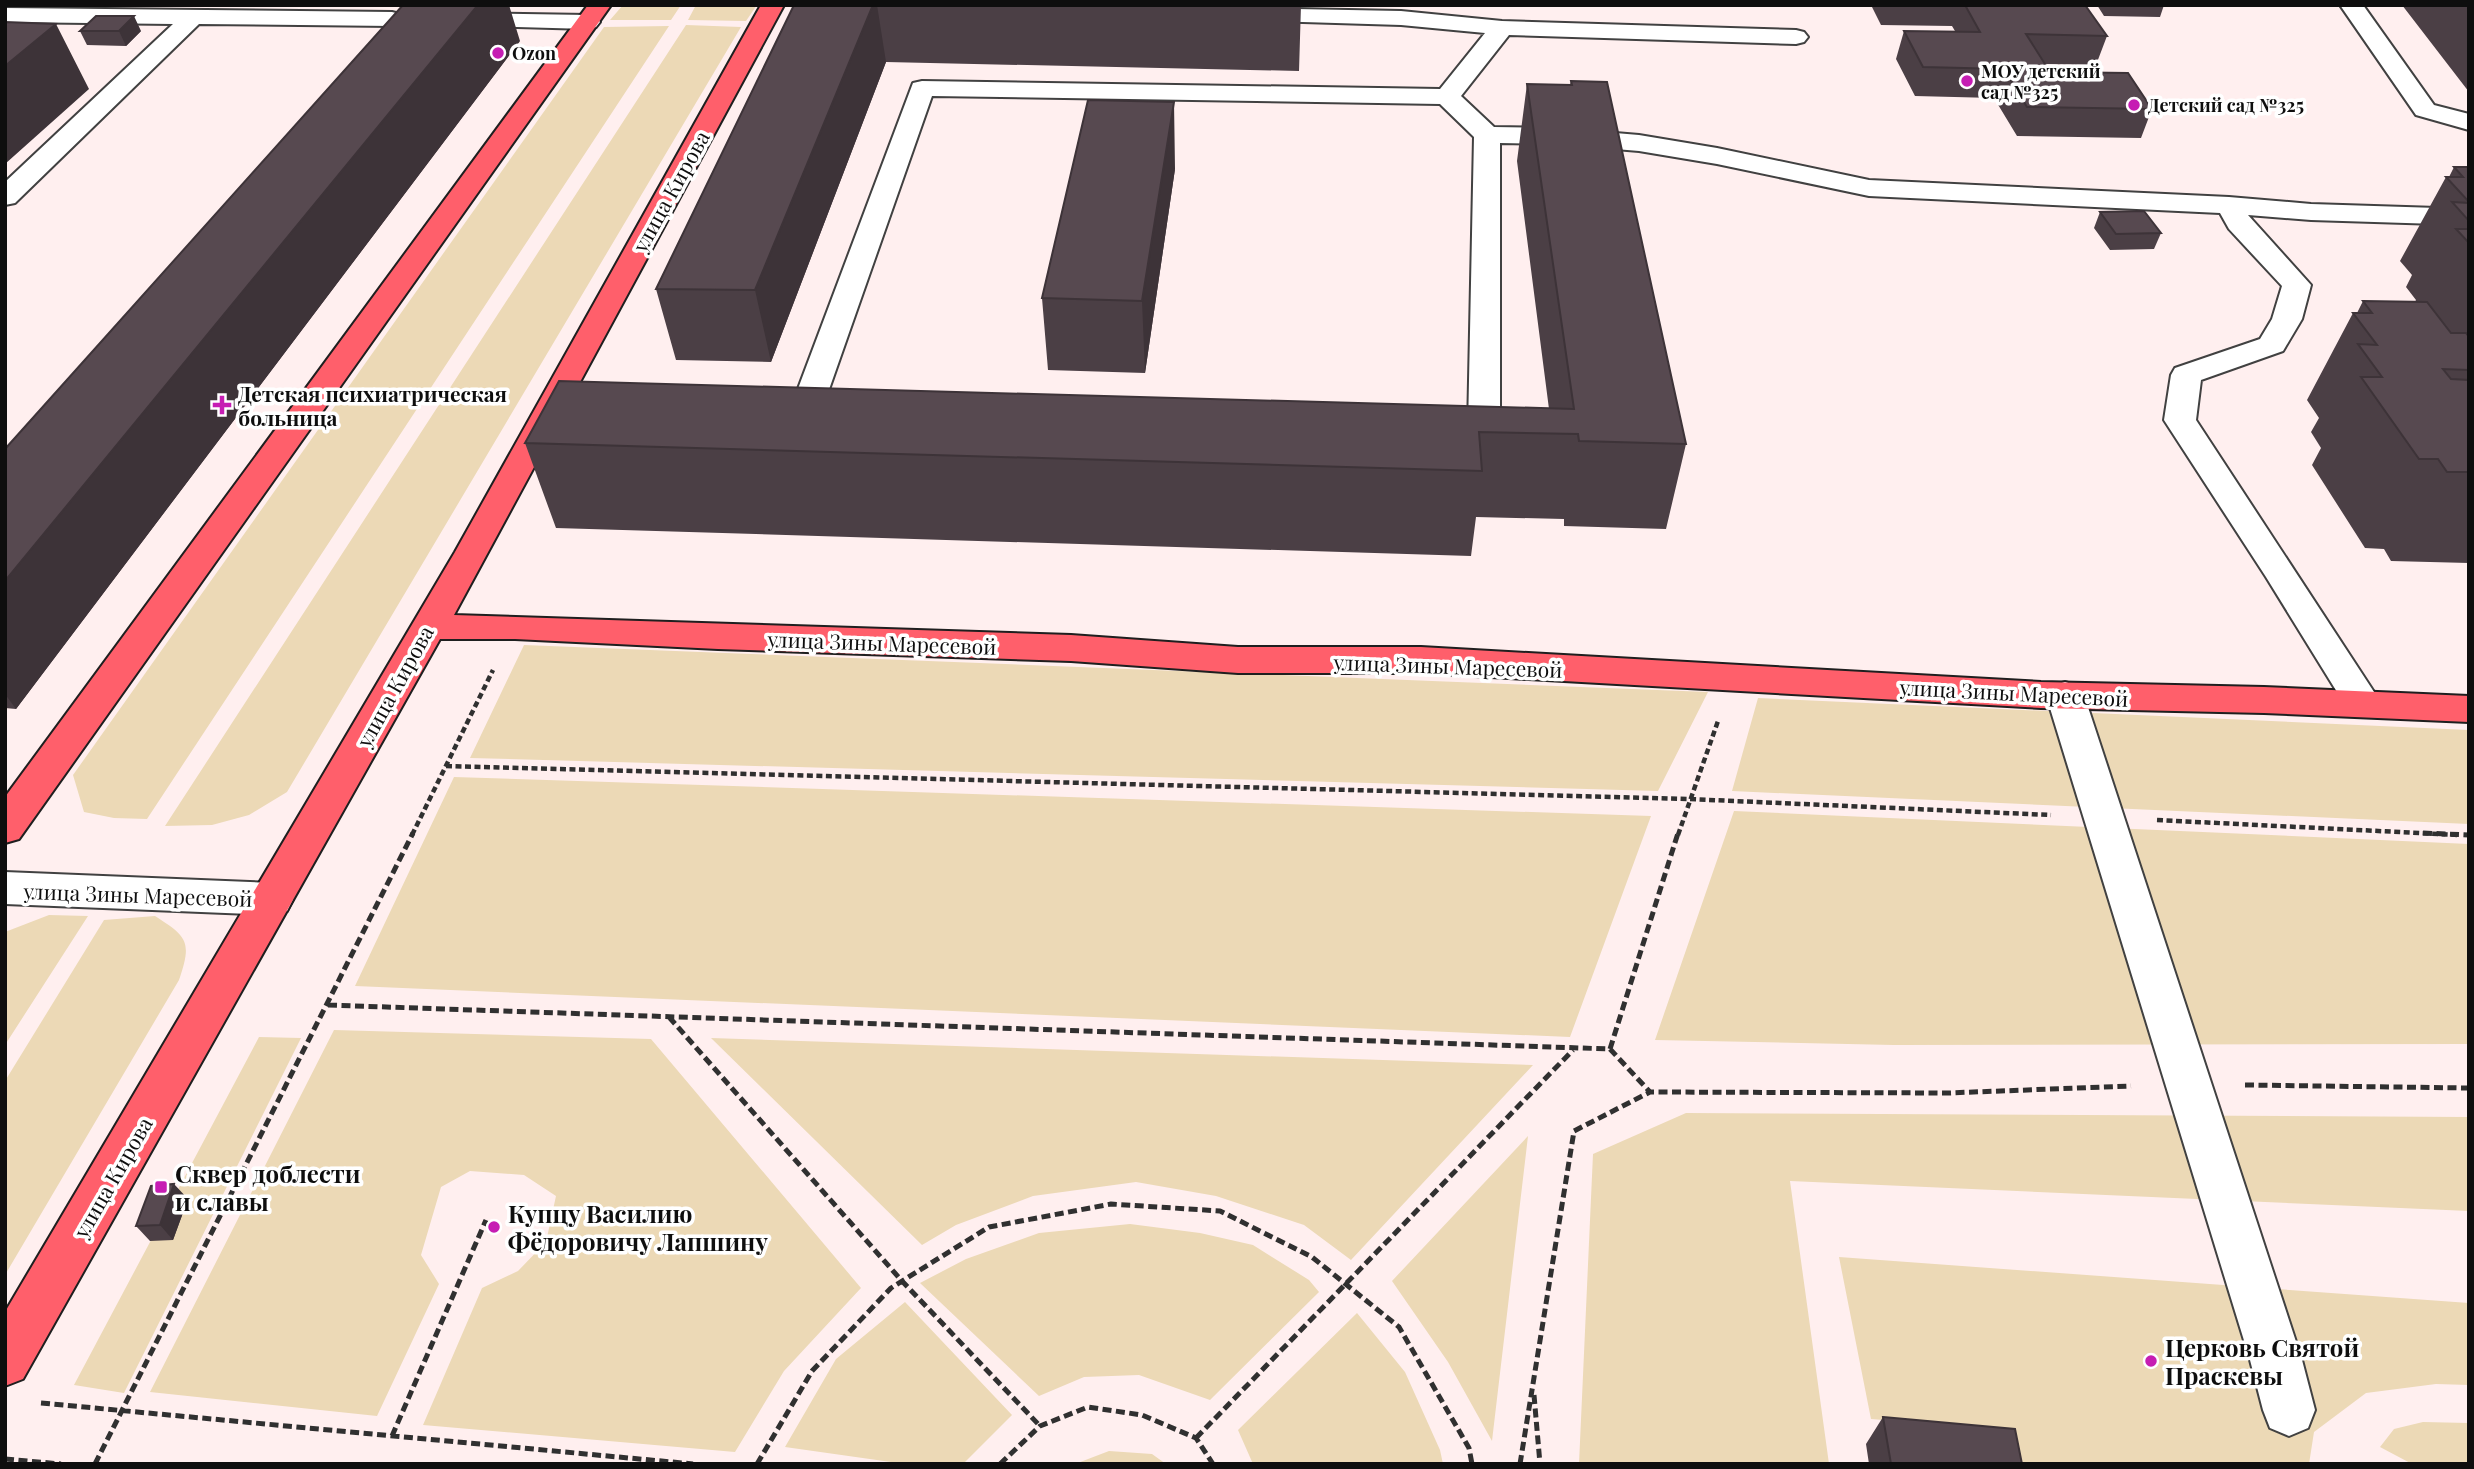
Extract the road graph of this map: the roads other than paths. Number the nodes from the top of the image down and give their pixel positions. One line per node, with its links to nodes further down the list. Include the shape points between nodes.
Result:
1 (773, 5): 19 (main road, улица Кирова, via 561,411)
2 (2351, 5): 12 (street, via 2425,110)
3 (594, 13): 7 (street); 23 (main road)
4 (1222, 14): 8 (street, via 1401,18)
5 (5, 15): 6 (street)
6 (192, 17): 7 (street); 14 (street)
7 (414, 19): 10 (street)
8 (1502, 28): 9 (street); 11 (street)
9 (1796, 37)
10 (366, 49)
11 (1447, 97): 13 (street); 17 (street, via 922,88)
12 (2469, 122)
13 (1487, 135): 15 (street, via 1639,143 1869,188); 18 (street, via 1484,439)
14 (5, 197)
15 (2229, 205): 16 (street); 21 (street, via 2239,223 2297,285 2287,319 2272,345 2186,375 2180,420)
16 (2469, 216)
17 (803, 418)
18 (1429, 437)
19 (428, 626): 20 (main road, улица Зины Маресевой, via 1071,648 1238,660 1421,660); 25 (main road, улица Кирова)
20 (2065, 695): 21 (main road, улица Зины Маресевой); 27 (street)
21 (2363, 704): 22 (main road, улица Зины Маресевой)
22 (2469, 709)
23 (5, 828)
24 (5, 888): 25 (street, улица Зины Маресевой)
25 (272, 899): 26 (main road, улица Кирова)
26 (5, 1361)
27 (2289, 1410)

